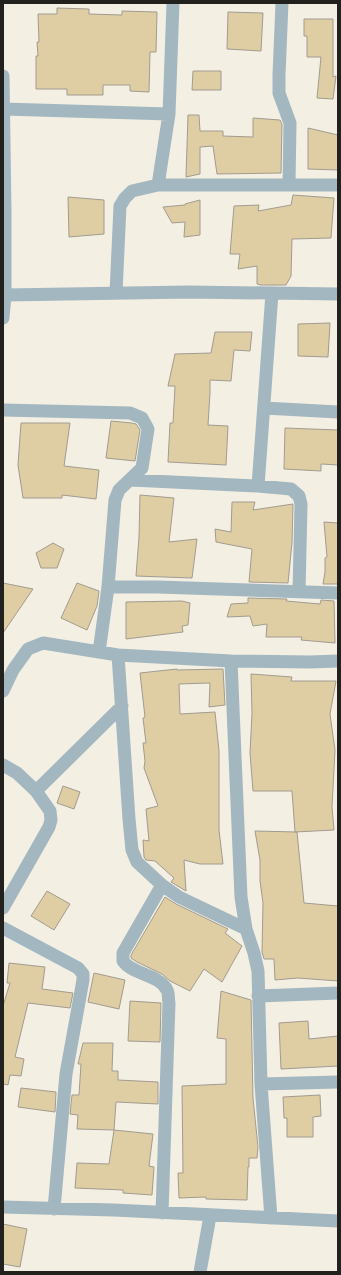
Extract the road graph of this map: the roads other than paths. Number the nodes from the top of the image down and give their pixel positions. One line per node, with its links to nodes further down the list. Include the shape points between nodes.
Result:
1 (173, 3): 5 (street)
2 (282, 3): 8 (street, via 279,94 290,123)
3 (3, 76): 4 (street)
4 (4, 109): 5 (street); 6 (street)
5 (169, 114): 7 (street)
6 (3, 126): 13 (street)
7 (158, 185): 8 (street); 10 (street, via 132,191 120,206)
8 (289, 185): 9 (street)
9 (338, 185)
10 (116, 293): 11 (street); 13 (street)
11 (272, 294): 12 (street); 15 (street)
12 (338, 294)
13 (5, 295): 14 (street)
14 (3, 318)
15 (264, 408): 17 (street); 19 (street)
16 (3, 410): 18 (street, via 130,413 142,418 148,429 142,468)
17 (338, 412)
18 (131, 480): 19 (street); 20 (street, via 119,490 115,500)
19 (258, 486): 21 (street, via 291,489 299,496)
20 (108, 587): 21 (street); 23 (street)
21 (299, 592): 22 (street)
22 (338, 593)
23 (99, 652): 24 (street); 27 (street, via 43,643 28,649 13,670)
24 (118, 655): 25 (street); 28 (street)
25 (231, 661): 26 (street); 34 (street, via 241,897)
26 (338, 661)
27 (3, 691)
28 (122, 706): 30 (street); 31 (street, via 132,850 137,862)
29 (3, 765): 30 (street, via 17,773)
30 (36, 791): 32 (street, via 50,811 51,820)
31 (162, 885): 34 (street, via 179,897); 41 (street, via 123,953 123,961 127,967 159,982 167,990 169,1003)
32 (3, 908)
33 (3, 928): 40 (street, via 78,968 82,974 66,1074)
34 (246, 929): 36 (street, via 258,972)
35 (338, 993): 36 (street)
36 (258, 996): 38 (street)
37 (338, 1082): 38 (street)
38 (261, 1084): 43 (street)
39 (3, 1208): 40 (street)
40 (54, 1209): 41 (street)
41 (162, 1213): 42 (street)
42 (210, 1216): 43 (street); 45 (street)
43 (272, 1218): 44 (street)
44 (338, 1221)
45 (200, 1272)

